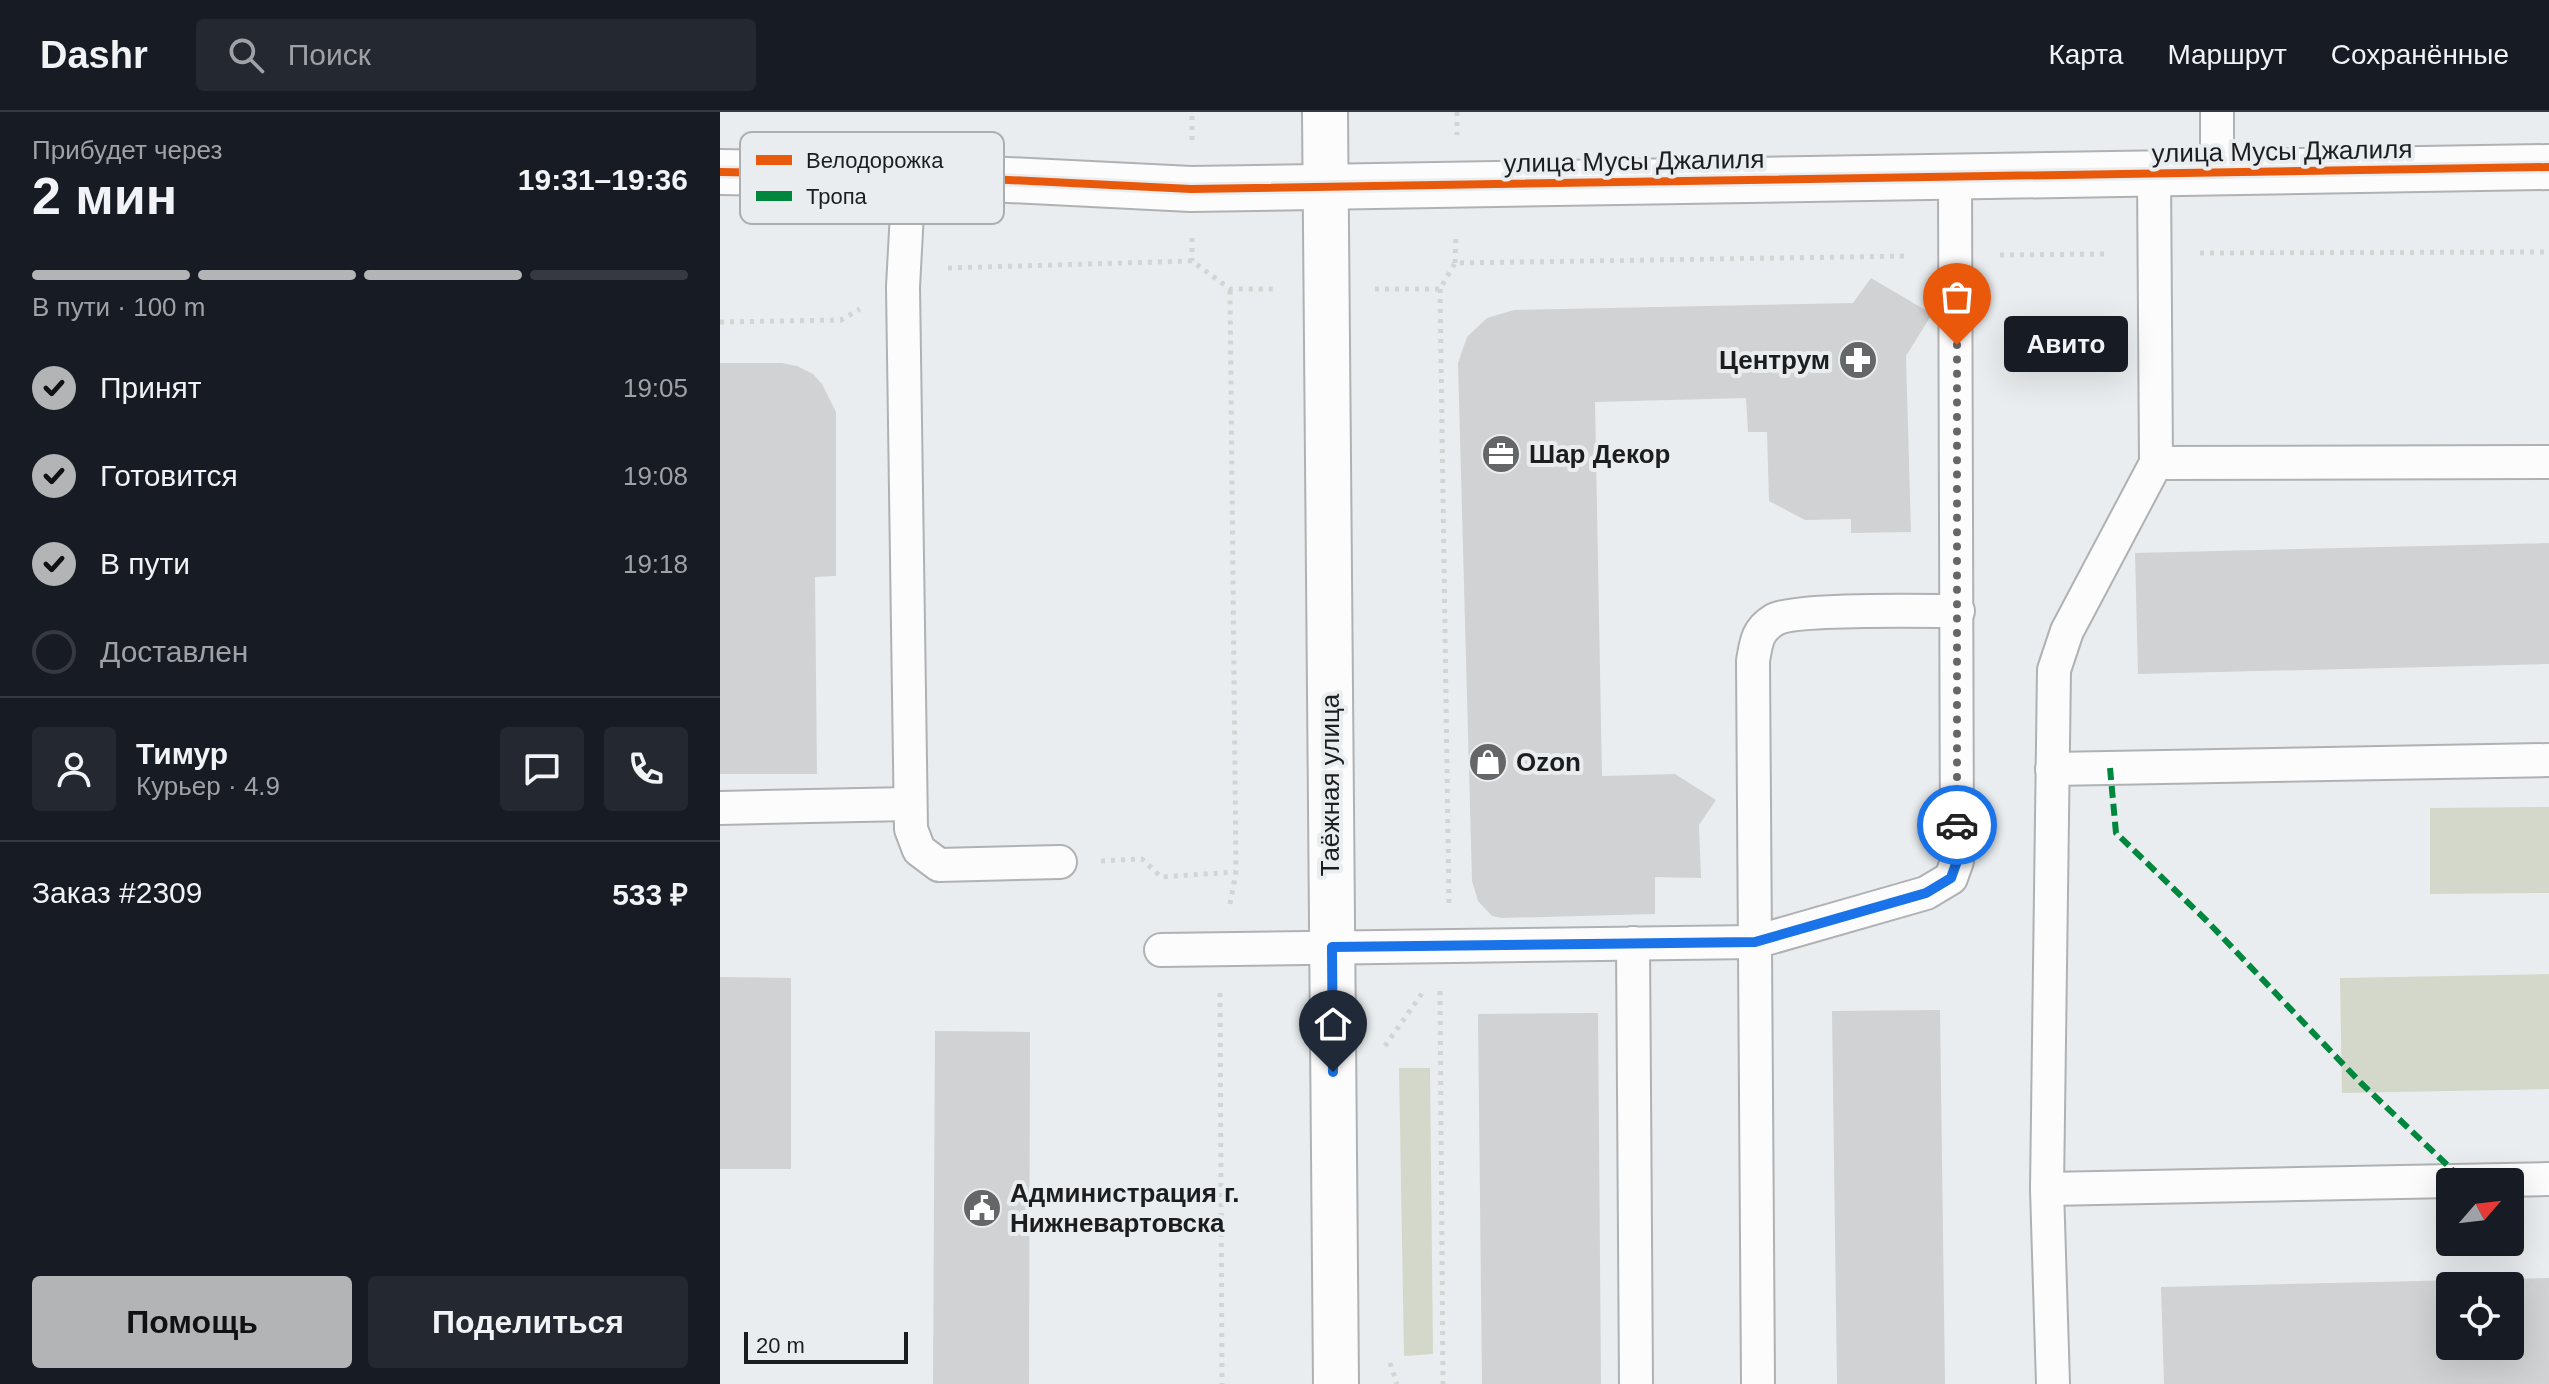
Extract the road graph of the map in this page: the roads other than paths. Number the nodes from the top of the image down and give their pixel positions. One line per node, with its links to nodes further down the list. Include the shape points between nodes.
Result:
1 (1325, 112): 10 (street, Таёжная улица)
2 (2217, 112): 6 (lane)
3 (2549, 167): 6 (street, улица Мусы Джалиля)
4 (720, 172): 5 (street, улица Мусы Джалиля)
5 (740, 172)
6 (2217, 172): 7 (street, улица Мусы Джалиля)
7 (2154, 173): 8 (street, улица Мусы Джалиля); 13 (lane)
8 (1955, 176): 10 (street, улица Мусы Джалиля); 14 (lane)
9 (1004, 180): 10 (street, улица Мусы Джалиля, via 1191,189)
10 (1325, 186): 22 (street, Таёжная улица)
11 (906, 224): 17 (lane)
12 (2549, 462): 13 (lane)
13 (2156, 463): 16 (lane, via 2067,631 2054,670)
14 (1958, 611): 20 (lane, via 1957,861 1951,878 1926,893); 20 (lane, via 1802,614 1775,618 1757,634)
15 (2549, 760): 16 (lane)
16 (2052, 769): 25 (lane)
17 (909, 804): 18 (lane); 19 (lane, via 919,850 939,865)
18 (720, 808)
19 (1060, 862)
20 (1755, 942): 21 (lane); 28 (lane)
21 (1633, 943): 22 (lane, via 1444,958); 27 (lane)
22 (1332, 947): 23 (lane); 26 (street, Таёжная улица)
23 (1161, 950)
24 (2549, 1179): 25 (lane)
25 (2047, 1189): 29 (lane)
26 (1336, 1384)
27 (1636, 1384)
28 (1758, 1384)
29 (2053, 1384)

